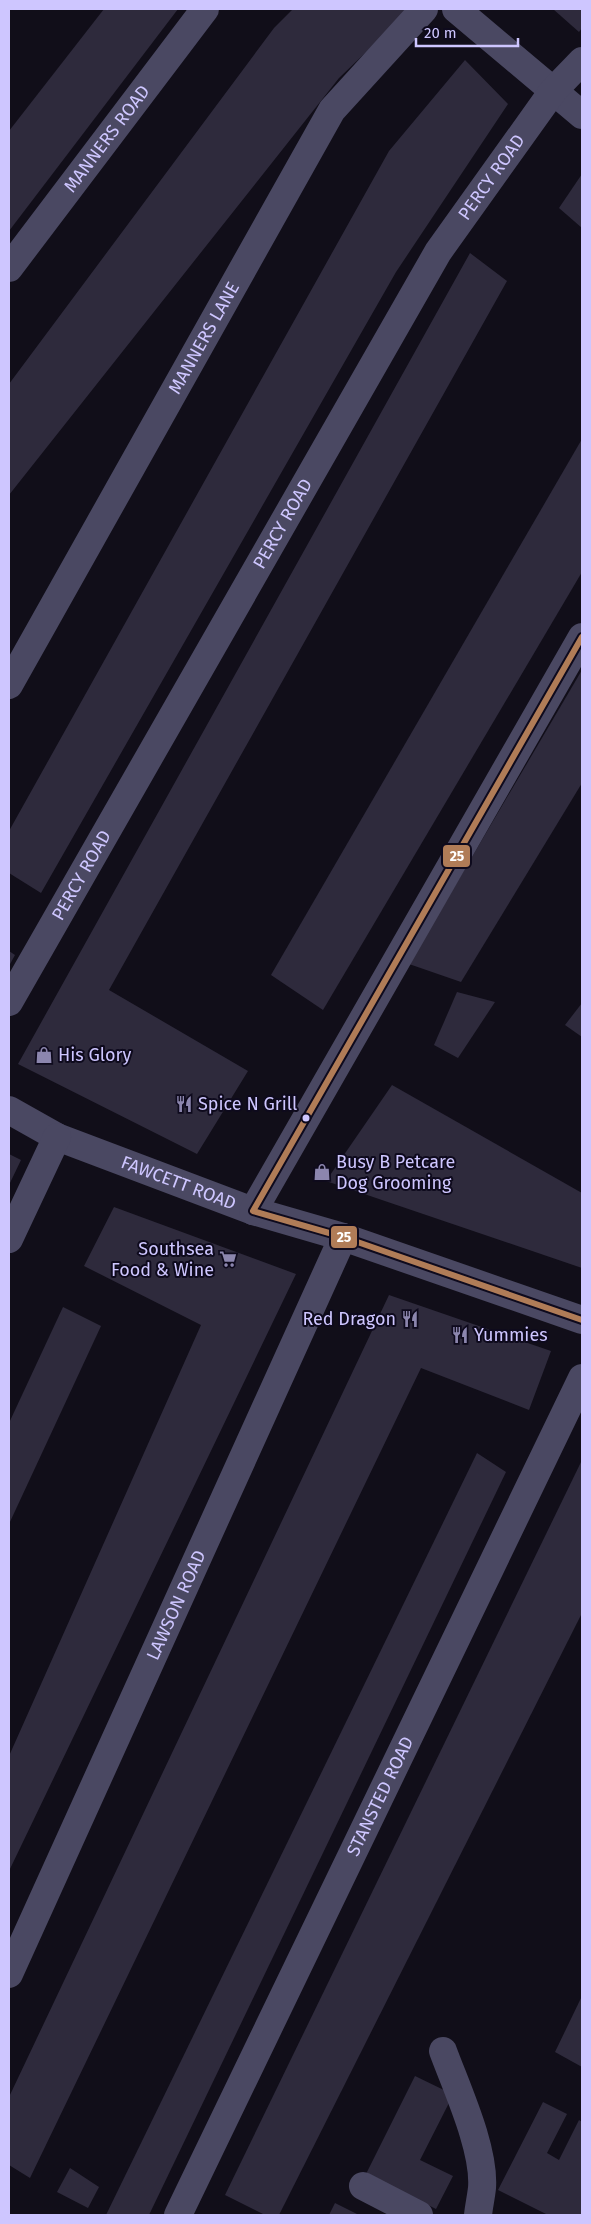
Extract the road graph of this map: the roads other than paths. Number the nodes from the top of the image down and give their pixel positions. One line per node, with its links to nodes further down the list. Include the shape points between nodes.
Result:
1 (204, 9): 7 (street, MANNERS ROAD)
2 (424, 9): 9 (street, MANNERS LANE, via 332,110)
3 (456, 9): 5 (street)
4 (582, 61): 5 (street, PERCY ROAD)
5 (553, 90): 6 (street); 10 (street, PERCY ROAD, via 438,252)
6 (582, 116)
7 (9, 268)
8 (582, 637): 13 (street)
9 (9, 686)
10 (9, 1002)
11 (9, 1110): 12 (street, FAWCETT ROAD)
12 (57, 1137): 13 (street, FAWCETT ROAD); 15 (street)
13 (253, 1211): 14 (street, FAWCETT ROAD)
14 (343, 1237): 16 (street, FAWCETT ROAD); 18 (street, LAWSON ROAD)
15 (9, 1239)
16 (582, 1320)
17 (582, 1378): 22 (street, STANSTED ROAD)
18 (15, 1944): 19 (street, LAWSON ROAD)
19 (9, 1974)
20 (443, 2051): 24 (street, via 470,2121 478,2154 482,2187)
21 (363, 2186): 23 (street)
22 (178, 2215)
23 (419, 2215)
24 (478, 2215)

